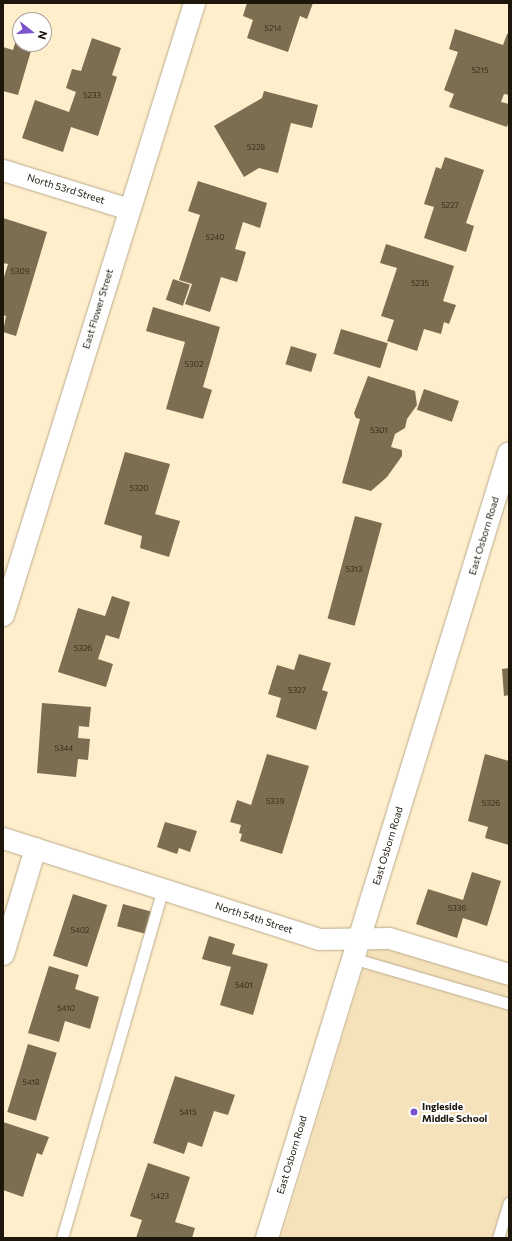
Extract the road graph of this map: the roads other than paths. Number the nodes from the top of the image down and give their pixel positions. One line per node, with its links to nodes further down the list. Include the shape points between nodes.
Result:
1 (194, 3): 3 (street, East Flower Street)
2 (3, 170): 3 (street, North 53rd Street)
3 (129, 209): 5 (street, East Flower Street)
4 (509, 453): 9 (street, East Osborn Road)
5 (5, 604)
6 (3, 838): 7 (street, North 54th Street)
7 (35, 848): 8 (street, North 54th Street); 10 (street)
8 (163, 889): 9 (street, North 54th Street); 14 (lane)
9 (355, 949): 11 (street, North 54th Street, via 389,938); 12 (lane); 15 (street, East Osborn Road)
10 (3, 954)
11 (509, 974)
12 (509, 1004)
13 (509, 1203): 16 (lane)
14 (62, 1238)
15 (267, 1238)
16 (498, 1238)

